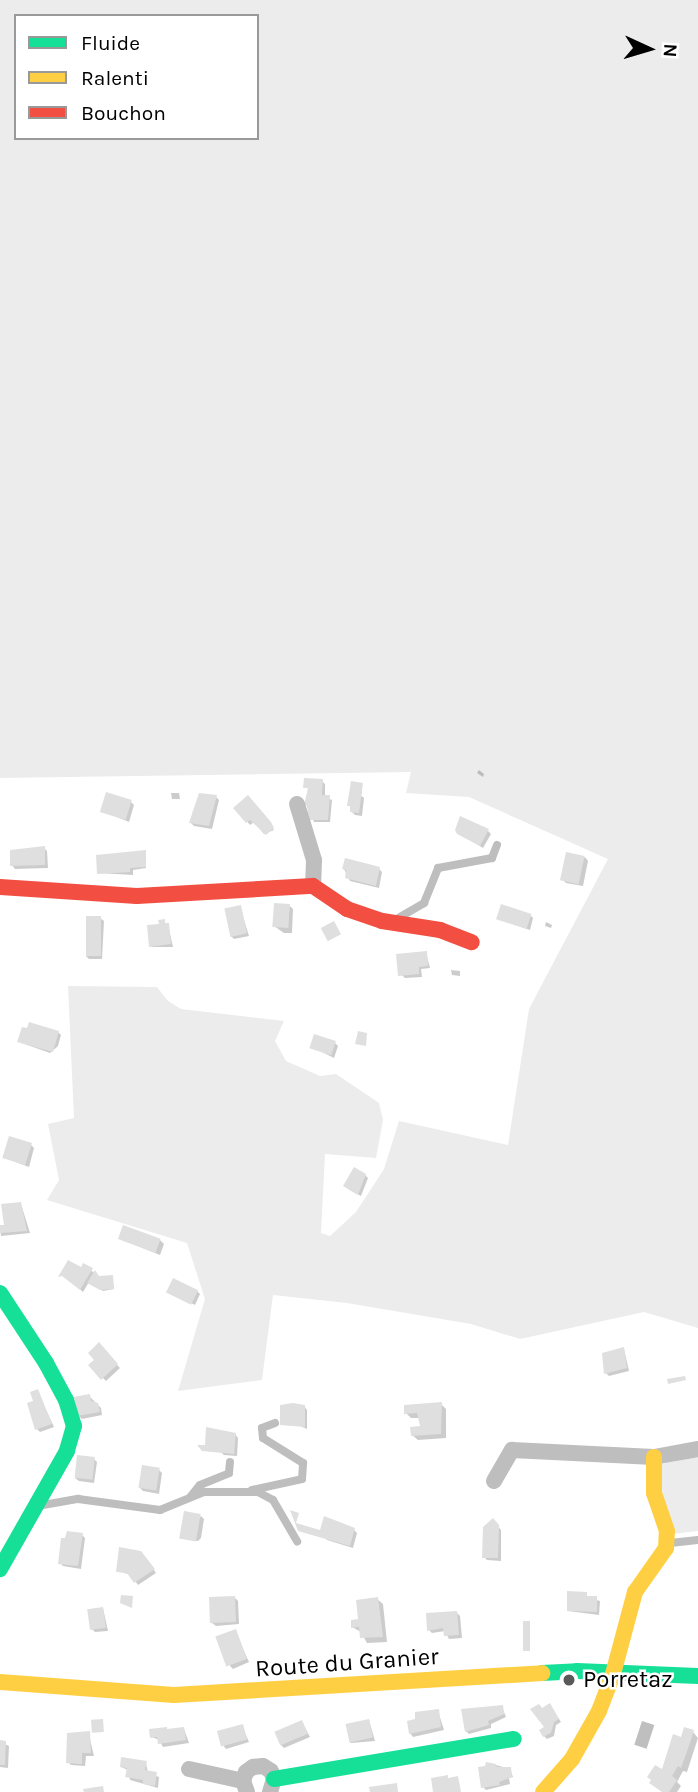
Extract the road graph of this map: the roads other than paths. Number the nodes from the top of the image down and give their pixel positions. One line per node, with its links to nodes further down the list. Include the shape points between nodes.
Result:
1 (297, 804): 3 (street, via 314,860)
2 (497, 845): 5 (lane, via 492,858 438,868 424,904)
3 (313, 886): 4 (street, via 137,896); 5 (street, via 347,909)
4 (0, 887)
5 (391, 922): 6 (street, via 440,930)
6 (472, 942)
7 (0, 1293): 15 (street, via 46,1363 74,1426 67,1451)
8 (275, 1423): 13 (lane, via 262,1429 263,1438 303,1463 302,1479)
9 (698, 1449): 10 (street)
10 (654, 1457): 12 (street, via 512,1450); 18 (street, via 654,1493)
11 (230, 1462): 14 (lane, via 229,1474 200,1485)
12 (494, 1481)
13 (245, 1491): 14 (lane, via 216,1490); 17 (lane, via 273,1500)
14 (191, 1496): 15 (lane, via 160,1510 78,1499)
15 (33, 1509): 19 (street)
16 (698, 1540): 18 (lane)
17 (297, 1541)
18 (667, 1543): 20 (street, via 635,1592)
19 (0, 1569)
20 (613, 1674): 21 (street, Route du Granier, via 636,1671); 22 (street, Route du Granier, via 524,1673 174,1695); 27 (street, via 582,1743)
21 (698, 1676)
22 (0, 1682)
23 (514, 1739): 25 (street)
24 (189, 1769): 26 (street)
25 (272, 1786): 26 (street, via 271,1771 262,1766 246,1772)
26 (245, 1787)
27 (543, 1792)

